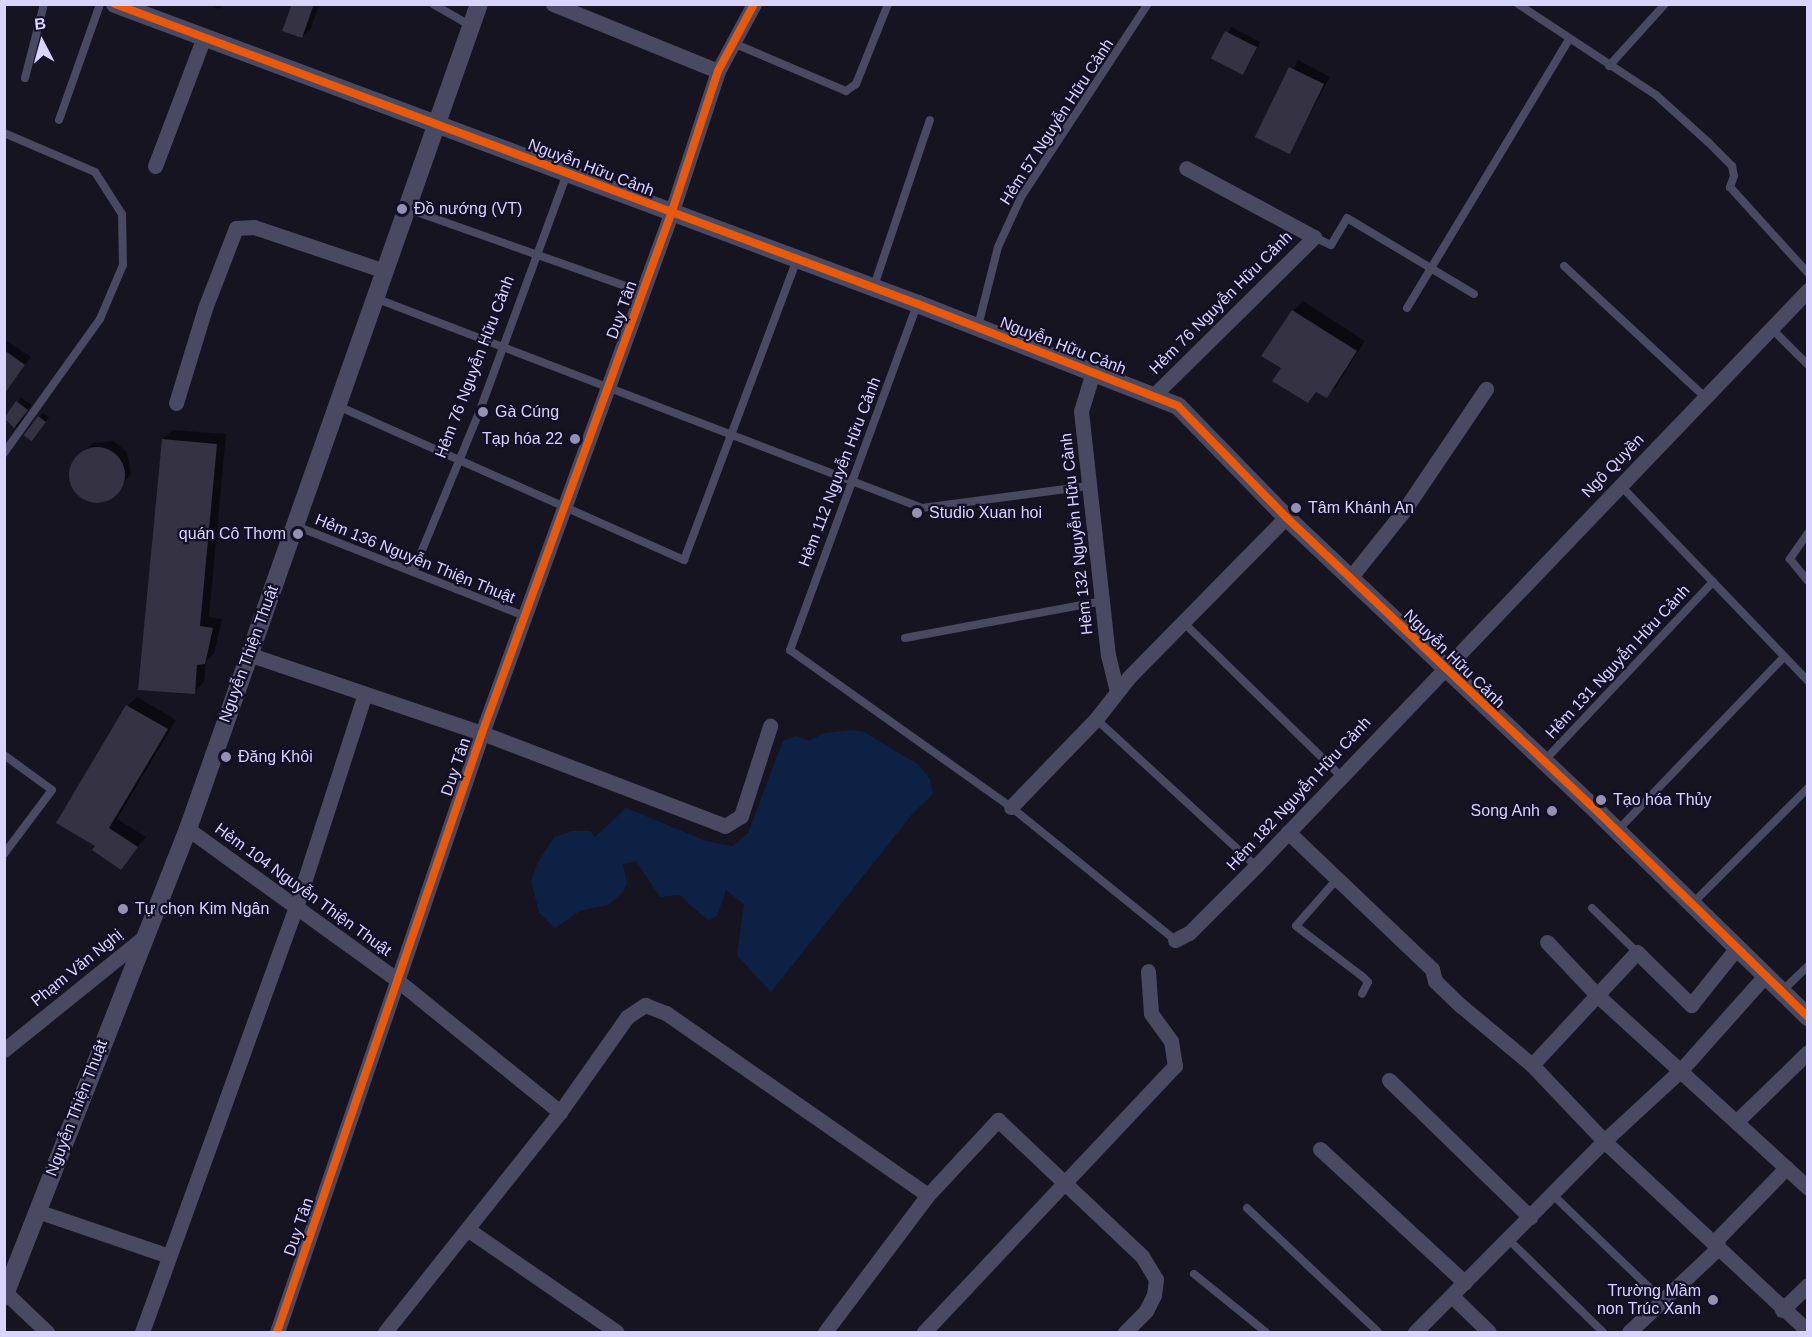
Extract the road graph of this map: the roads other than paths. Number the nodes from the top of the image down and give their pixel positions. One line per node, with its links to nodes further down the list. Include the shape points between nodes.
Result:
1 (44, 4): 18 (lane)
2 (100, 4): 19 (lane)
3 (115, 4): 13 (street, Nguyễn Hữu Cảnh)
4 (433, 4): 12 (lane)
5 (479, 4): 12 (street, Nguyễn Thiện Thuật)
6 (553, 4): 17 (street)
7 (754, 4): 15 (street, Duy Tân)
8 (888, 4): 15 (lane, via 856,84 846,91)
9 (1148, 4): 42 (lane, Hẻm 57 Nguyễn Hữu Cảnh, via 1021,197 998,247)
10 (1518, 4): 14 (lane)
11 (1665, 4): 16 (lane)
12 (471, 26): 21 (street, Nguyễn Thiện Thuật)
13 (204, 37): 21 (street, Nguyễn Hữu Cảnh); 23 (street)
14 (1569, 39): 16 (lane); 32 (lane)
15 (733, 44): 17 (street, Duy Tân)
16 (1609, 66): 34 (lane, via 1656,95 1732,166 1730,187)
17 (718, 71): 27 (street, Duy Tân)
18 (25, 78)
19 (59, 120)
20 (930, 120): 35 (lane)
21 (435, 123): 25 (street, Nguyễn Hữu Cảnh); 26 (street, Nguyễn Thiện Thuật)
22 (4, 133): 54 (lane, via 95,172 122,214 123,265 100,319)
23 (155, 166)
24 (1186, 168): 28 (street, Hẻm 76 Nguyễn Hữu Cảnh)
25 (567, 173): 27 (street, Nguyễn Hữu Cảnh); 29 (lane, Hẻm 76 Nguyễn Hữu Cảnh)
26 (406, 209): 29 (lane); 33 (street, Nguyễn Thiện Thuật)
27 (671, 214): 30 (street, Nguyễn Hữu Cảnh); 37 (street, Duy Tân)
28 (1314, 237): 32 (lane, Hẻm 76 Nguyễn Hữu Cảnh, via 1331,245 1347,218); 49 (street, Hẻm 76 Nguyễn Hữu Cảnh)
29 (537, 255): 37 (lane); 44 (lane, Hẻm 76 Nguyễn Hữu Cảnh)
30 (797, 260): 35 (street, Nguyễn Hữu Cảnh); 53 (lane)
31 (1564, 266): 50 (lane)
32 (1431, 267): 38 (lane, Hẻm 76 Nguyễn Hữu Cảnh); 41 (lane)
33 (385, 272): 39 (street, Nguyễn Thiện Thuật); 51 (street, via 254,227 236,228 205,308)
34 (1808, 273)
35 (873, 288): 40 (street, Nguyễn Hữu Cảnh)
36 (1808, 290): 43 (street, Ngô Quyền)
37 (643, 292): 47 (street, Duy Tân)
38 (1474, 294)
39 (375, 298): 44 (lane); 52 (street, Nguyễn Thiện Thuật)
40 (918, 304): 42 (street, Nguyễn Hữu Cảnh); 56 (lane, Hẻm 112 Nguyễn Hữu Cảnh)
41 (1407, 308)
42 (978, 328): 46 (street, Nguyễn Hữu Cảnh)
43 (1771, 328): 45 (lane); 50 (street, Ngô Quyền)
44 (503, 347): 47 (lane); 55 (lane, Hẻm 76 Nguyễn Hữu Cảnh)
45 (1808, 365)
46 (1093, 372): 49 (street, Nguyễn Hữu Cảnh); 58 (street, Hẻm 132 Nguyễn Hữu Cảnh, via 1081,411)
47 (608, 386): 53 (lane); 59 (street, Duy Tân)
48 (1486, 389): 64 (street, via 1405,509)
49 (1154, 394): 60 (street, Nguyễn Hữu Cảnh, via 1179,406)
50 (1705, 397): 57 (street, Ngô Quyền)
51 (176, 403)
52 (338, 406): 55 (lane); 61 (street, Nguyễn Thiện Thuật)
53 (732, 433): 56 (lane); 59 (lane, via 684,560)
54 (4, 453)
55 (459, 460): 59 (lane); 63 (lane, Hẻm 76 Nguyễn Hữu Cảnh)
56 (852, 479): 58 (lane, via 922,508); 84 (lane, Hẻm 112 Nguyễn Hữu Cảnh, via 790,650)
57 (1620, 484): 66 (lane); 73 (street, Ngô Quyền)
58 (1089, 486): 67 (street, Hẻm 132 Nguyễn Hữu Cảnh)
59 (565, 507): 68 (street, Duy Tân)
60 (1286, 517): 64 (street, Nguyễn Hữu Cảnh); 69 (street)
61 (296, 526): 63 (lane, Hẻm 136 Nguyễn Thiện Thuật); 71 (street, Nguyễn Thiện Thuật)
62 (1808, 533): 65 (lane, via 1790,559)
63 (413, 572): 68 (lane, Hẻm 136 Nguyễn Thiện Thuật)
64 (1350, 578): 73 (street, Nguyễn Hữu Cảnh)
65 (1808, 581)
66 (1713, 582): 72 (lane); 81 (lane, Hẻm 131 Nguyễn Hữu Cảnh)
67 (1102, 601): 70 (lane); 75 (street, Hẻm 132 Nguyễn Hữu Cảnh)
68 (525, 616): 79 (street, Duy Tân)
69 (1183, 622): 75 (street); 82 (lane)
70 (905, 638)
71 (248, 654): 76 (street); 85 (street, Nguyễn Thiện Thuật)
72 (1784, 657): 74 (lane); 86 (lane)
73 (1444, 668): 81 (street, Nguyễn Hữu Cảnh); 82 (street, Hẻm 182 Nguyễn Hữu Cảnh)
74 (1808, 681)
75 (1117, 692): 77 (street)
76 (364, 694): 79 (street); 92 (street)
77 (1096, 719): 84 (street); 89 (lane)
78 (770, 726): 79 (street, via 741,816 725,826)
79 (482, 734): 102 (street, Duy Tân)
80 (4, 755): 88 (lane, via 52,790)
81 (1544, 761): 86 (street, Nguyễn Hữu Cảnh)
82 (1341, 776): 87 (street, Hẻm 182 Nguyễn Hữu Cảnh)
83 (1808, 788): 91 (lane)
84 (1011, 807): 95 (lane)
85 (188, 829): 92 (street, Hẻm 104 Nguyễn Thiện Thuật); 94 (street, Nguyễn Thiện Thuật)
86 (1617, 831): 91 (street, Nguyễn Hữu Cảnh)
87 (1288, 832): 89 (street, Hẻm 182 Nguyễn Hữu Cảnh); 90 (street)
88 (4, 854)
89 (1256, 866): 95 (street, Hẻm 182 Nguyễn Hữu Cảnh, via 1189,933)
90 (1337, 879): 104 (lane, via 1296,926 1368,982); 109 (street, via 1432,969 1435,981 1460,1005)
91 (1691, 905): 97 (street, Nguyễn Hữu Cảnh)
92 (296, 907): 102 (street, Hẻm 104 Nguyễn Thiện Thuật); 127 (street)
93 (1592, 908): 98 (lane)
94 (144, 937): 107 (street, Phạm Văn Nghị); 122 (street, Nguyễn Thiện Thuật)
95 (1175, 940)
96 (1547, 942): 105 (street)
97 (1735, 950): 98 (street, via 1691,1005); 101 (street, Nguyễn Hữu Cảnh)
98 (1637, 952): 105 (street)
99 (1808, 966): 103 (lane)
100 (1149, 971): 117 (street, via 1151,1013 1171,1041 1175,1066)
101 (1764, 977): 103 (street, Nguyễn Hữu Cảnh); 110 (street)
102 (397, 980): 112 (street, Hẻm 104 Nguyễn Thiện Thuật); 139 (street, Duy Tân)
103 (1781, 992): 106 (street, Nguyễn Hữu Cảnh)
104 (1362, 994)
105 (1597, 995): 109 (street); 110 (street)
106 (1808, 1017)
107 (4, 1050)
108 (1808, 1052): 113 (street)
109 (1532, 1065): 114 (street)
110 (1681, 1070): 113 (street); 114 (street)
111 (1389, 1080): 123 (street)
112 (560, 1112): 120 (street, via 627,1017 645,1005 666,1013); 124 (street)
113 (1737, 1121): 116 (street)
114 (1604, 1141): 119 (street); 126 (street)
115 (1320, 1149): 130 (street)
116 (1786, 1168): 118 (street); 126 (street, via 1718,1238)
117 (1063, 1185): 120 (street, via 998,1120); 143 (street); 144 (street, via 1142,1256 1156,1279 1146,1311)
118 (1808, 1188)
119 (1553, 1194): 123 (street); 134 (lane)
120 (927, 1195): 142 (street)
121 (1247, 1208): 146 (lane)
122 (37, 1211): 127 (street); 128 (street, Nguyễn Thiện Thuật)
123 (1530, 1217): 125 (street)
124 (470, 1231): 140 (street); 141 (street)
125 (1508, 1239): 130 (street); 149 (lane)
126 (1717, 1249): 134 (street); 135 (street)
127 (170, 1256): 138 (street)
128 (10, 1263): 132 (street, Nguyễn Thiện Thuật)
129 (1194, 1274): 145 (lane)
130 (1465, 1283): 133 (street)
131 (1808, 1285): 135 (street)
132 (5, 1295): 137 (street)
133 (1453, 1297): 147 (street); 148 (street)
134 (1662, 1300): 150 (street)
135 (1782, 1310): 136 (street)
136 (1808, 1331)
137 (47, 1332)
138 (142, 1332)
139 (278, 1332)
140 (385, 1332)
141 (617, 1332)
142 (825, 1332)
143 (924, 1332)
144 (1125, 1332)
145 (1266, 1332)
146 (1378, 1332)
147 (1415, 1332)
148 (1489, 1332)
149 (1603, 1332)
150 (1629, 1332)

